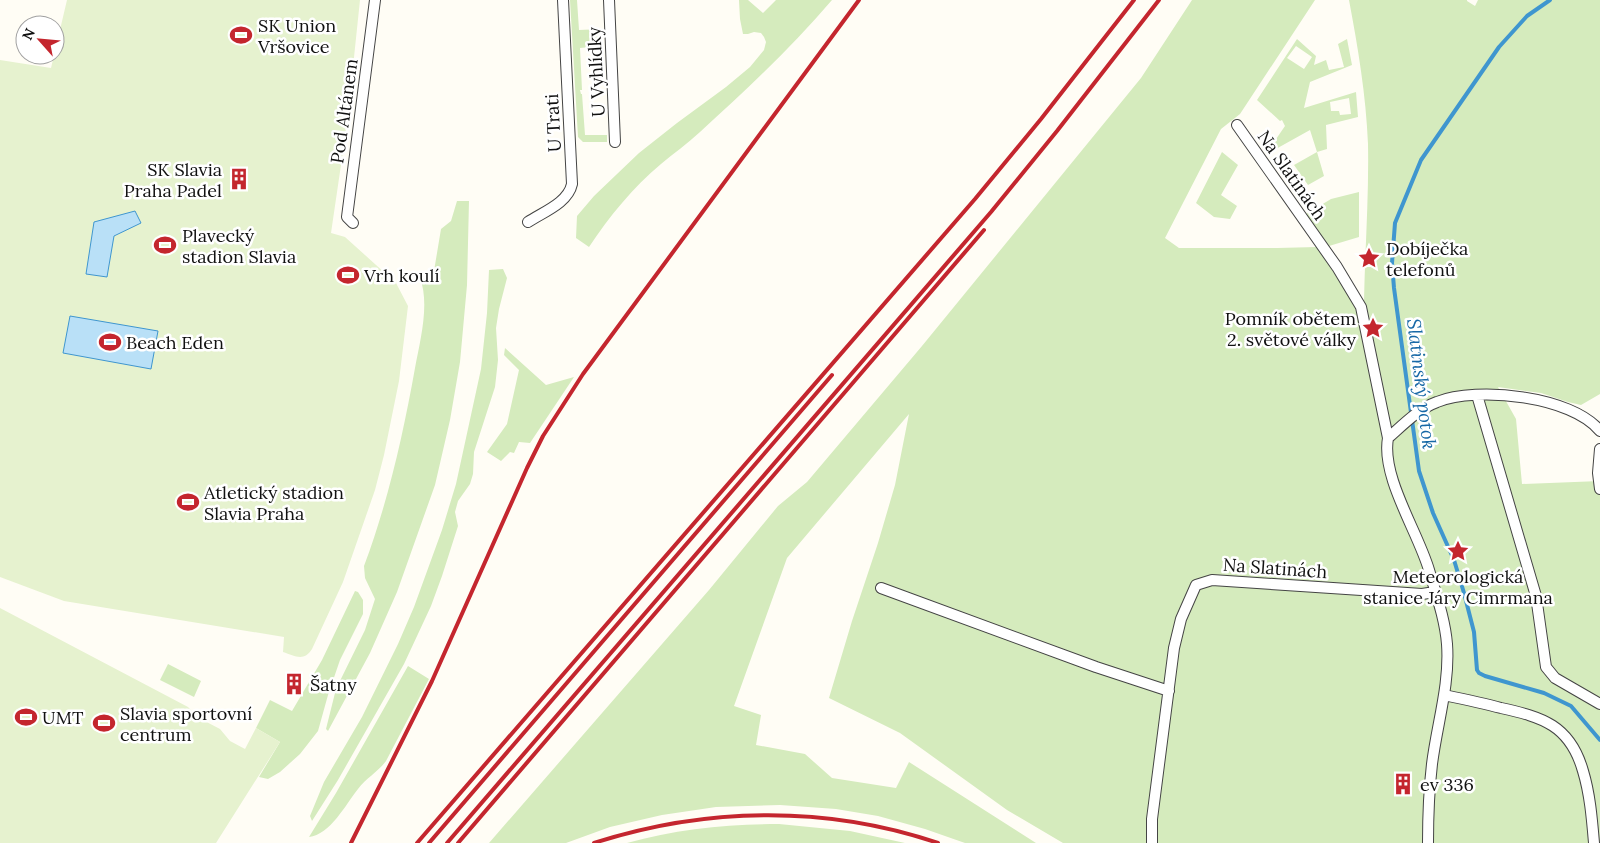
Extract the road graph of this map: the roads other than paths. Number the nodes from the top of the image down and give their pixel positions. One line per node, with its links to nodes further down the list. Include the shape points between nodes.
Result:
1 (374, 0): 7 (street, Pod Altánem, via 347,217)
2 (563, 0): 6 (street, U Trati, via 571,188 564,199)
3 (609, 0): 5 (street, U Vyhlídky)
4 (1237, 125): 10 (street, Na Slatinách, via 1362,306)
5 (616, 142)
6 (528, 222)
7 (353, 224)
8 (1477, 395): 9 (street, via 1530,398 1564,408); 10 (street, via 1442,400 1417,414); 17 (street, via 1536,596 1546,667 1555,678)
9 (1600, 432)
10 (1388, 438): 14 (street, Na Slatinách, via 1386,450 1397,491 1424,555)
11 (1600, 449): 12 (street)
12 (1600, 489)
13 (881, 588): 15 (street)
14 (1435, 592): 15 (street, Na Slatinách, via 1422,594 1212,580 1196,585 1181,619); 16 (street, Na Slatinách, via 1447,646)
15 (1169, 691): 18 (street, Na Slatinách, via 1152,819)
16 (1444, 695): 19 (street, Na Slatinách, via 1432,763); 20 (street, via 1542,719 1562,732 1583,769)
17 (1600, 704)
18 (1152, 843)
19 (1428, 843)
20 (1594, 843)

